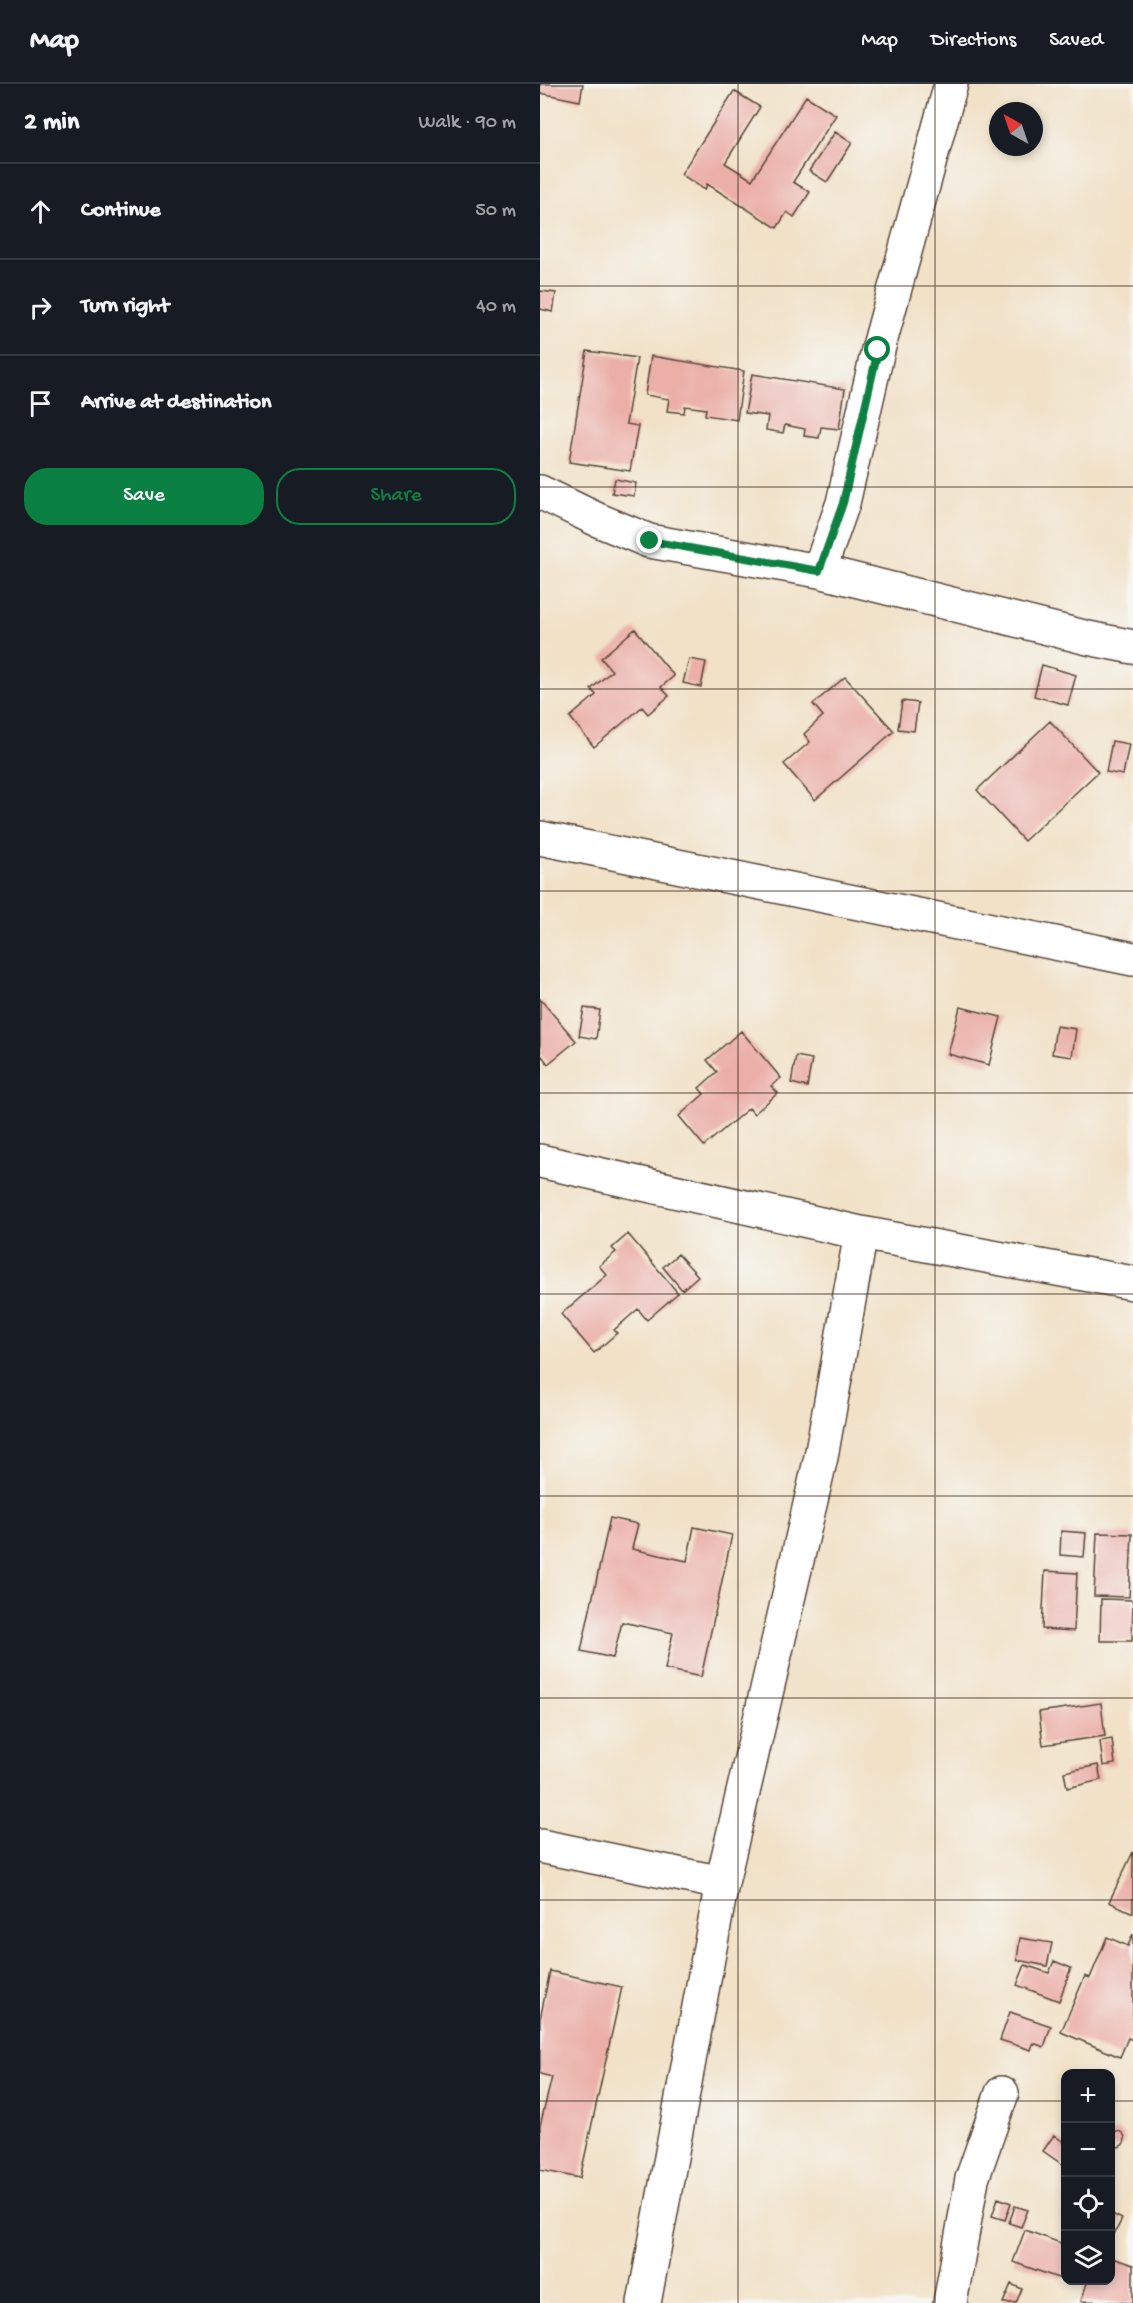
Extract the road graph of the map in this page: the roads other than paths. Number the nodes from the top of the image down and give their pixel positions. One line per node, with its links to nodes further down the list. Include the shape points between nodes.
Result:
1 (951, 84): 3 (street, via 878,350 843,503)
2 (540, 492): 3 (street, via 650,541)
3 (819, 571): 4 (street)
4 (1133, 647)
5 (540, 838): 6 (street)
6 (1133, 959)
7 (540, 1161): 8 (street)
8 (861, 1233): 9 (street); 11 (street, via 821,1457)
9 (1133, 1283)
10 (540, 1846): 11 (street)
11 (722, 1883): 13 (street)
12 (1002, 2093): 14 (street, via 972,2179)
13 (644, 2303)
14 (950, 2303)

